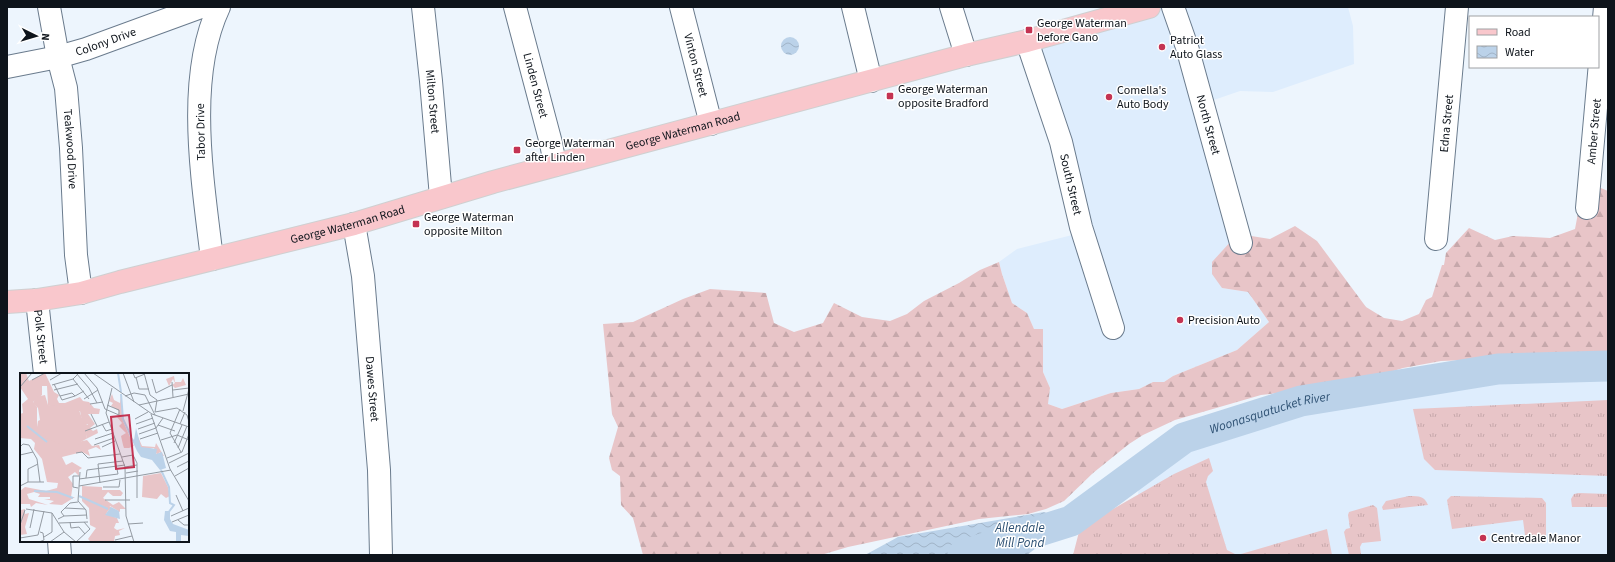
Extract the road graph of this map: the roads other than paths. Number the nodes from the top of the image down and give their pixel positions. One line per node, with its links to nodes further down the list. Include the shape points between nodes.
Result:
1 (49, 7): 16 (street, Teakwood Drive)
2 (201, 7): 16 (street, Colony Drive, via 116,39)
3 (219, 7): 26 (street, Tabor Drive, via 207,39 199,109 202,179)
4 (423, 7): 21 (street, Milton Street)
5 (515, 7): 20 (street, Linden Street)
6 (681, 7): 19 (street, Vinton Street)
7 (853, 7): 18 (street)
8 (951, 7): 15 (street)
9 (1149, 7): 13 (main road, George Waterman Road)
10 (1173, 7): 25 (street, North Street, via 1187,47)
11 (1457, 7): 24 (street, Edna Street)
12 (1605, 7): 22 (street, Amber Street)
13 (1119, 11): 14 (main road, George Waterman Road)
14 (1027, 41): 15 (main road, George Waterman Road); 30 (street, South Street, via 1061,142 1081,227)
15 (966, 55): 18 (main road, George Waterman Road)
16 (58, 57): 17 (street, Colony Drive); 27 (street, Teakwood Drive, via 66,88 76,256)
17 (7, 66)
18 (871, 81): 19 (main road, George Waterman Road)
19 (711, 124): 20 (main road, George Waterman Road)
20 (555, 165): 21 (main road, George Waterman Road)
21 (441, 197): 23 (main road, George Waterman Road)
22 (1587, 208)
23 (354, 224): 26 (main road, George Waterman Road); 34 (street, Dawes Street, via 363,276 379,463)
24 (1436, 239)
25 (1241, 243)
26 (212, 259): 27 (main road, George Waterman Road)
27 (81, 293): 28 (main road, George Waterman Road)
28 (37, 300): 29 (main road, George Waterman Road); 31 (street, Polk Street)
29 (7, 302)
30 (1113, 328)
31 (45, 373)
32 (59, 542): 33 (street)
33 (60, 555)
34 (381, 555)

